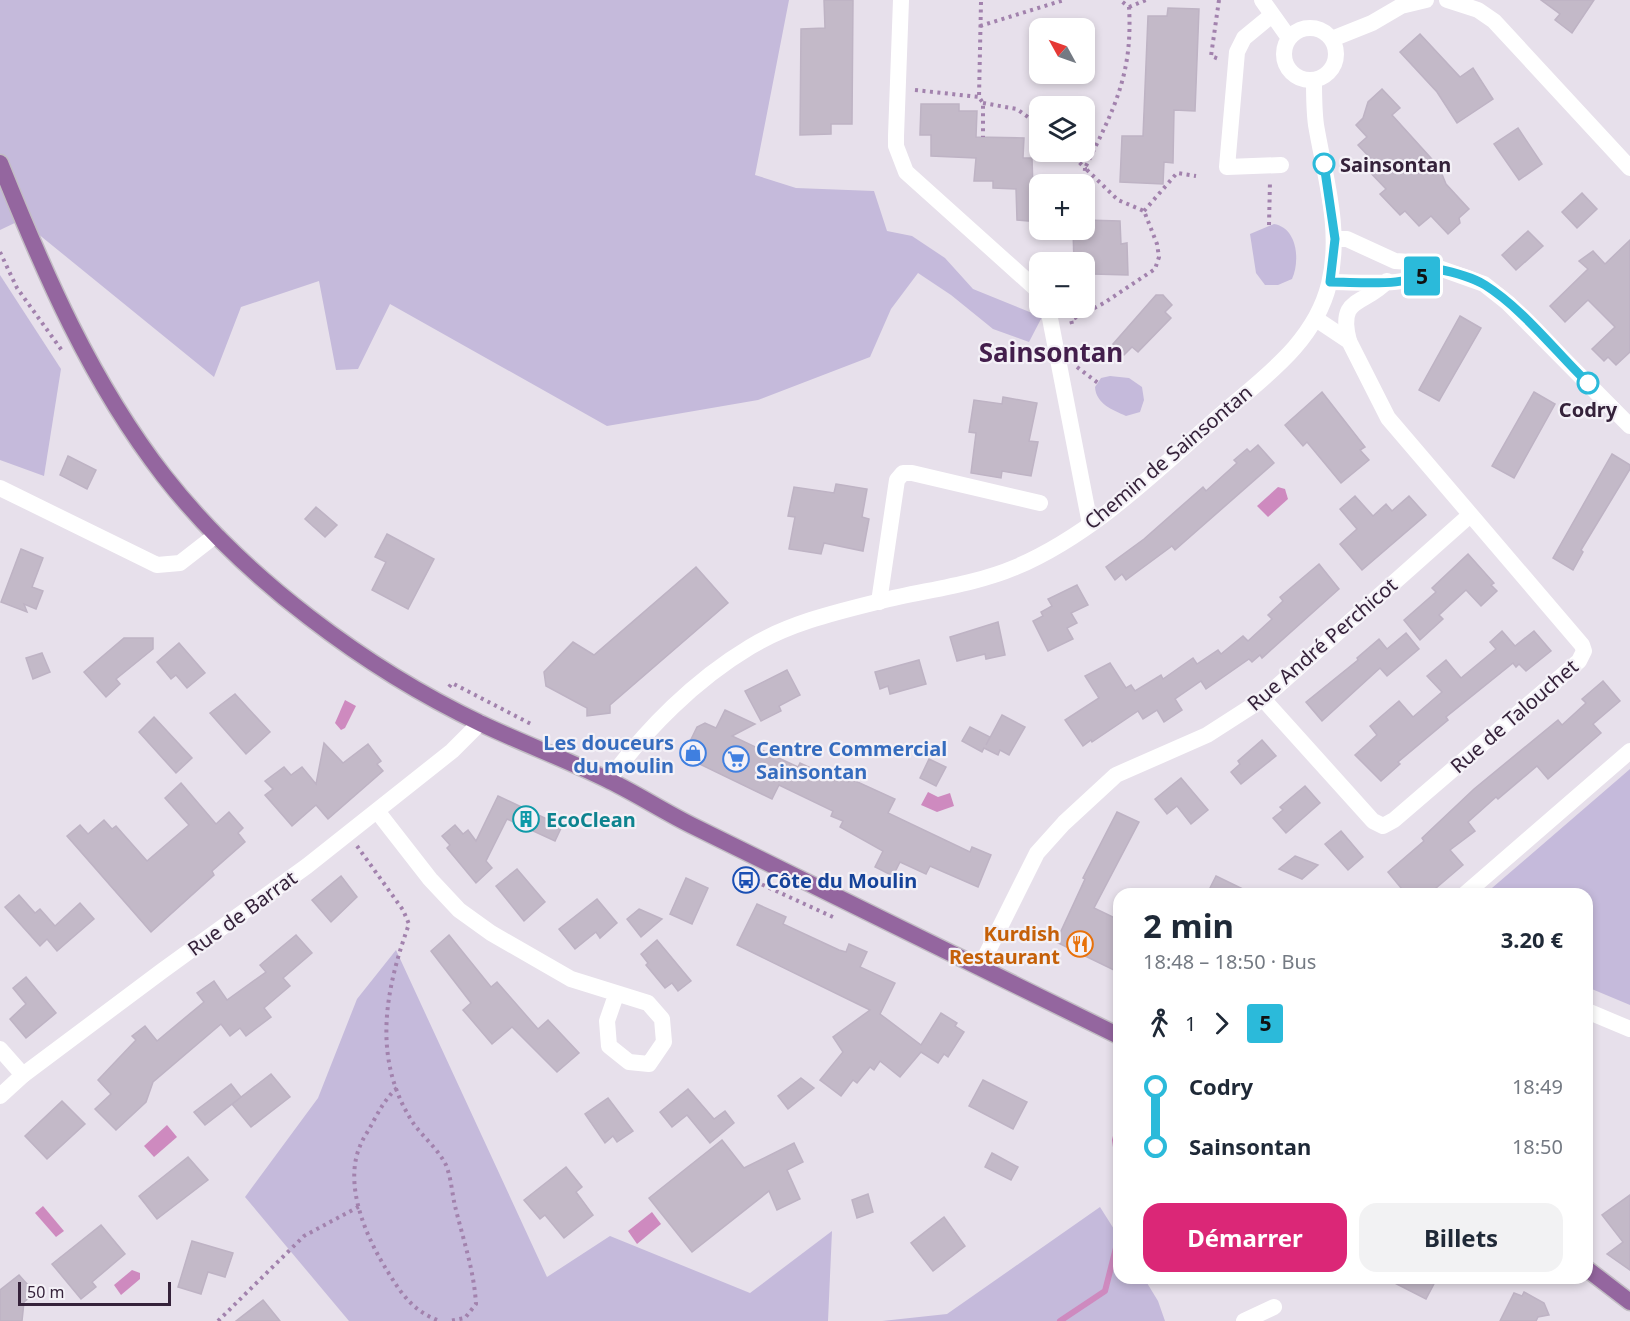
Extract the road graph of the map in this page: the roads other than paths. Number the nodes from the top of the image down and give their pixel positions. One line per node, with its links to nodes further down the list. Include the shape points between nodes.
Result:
1 (901, 0): 16 (street, via 896,146 906,172)
2 (1262, 0): 5 (street)
3 (1426, 0): 7 (street, via 1401,6)
4 (1448, 0): 11 (street, via 1478,10 1494,21)
5 (1272, 15): 6 (street); 10 (street, via 1244,38 1237,51 1227,167)
6 (1289, 38): 7 (street, via 1312,27); 8 (street, via 1284,49 1285,62 1302,79)
7 (1332, 39): 8 (street, via 1334,65 1326,75)
8 (1314, 80): 12 (street, Chemin de Sainsontan, via 1316,122)
9 (0, 163): 25 (main road, via 44,271 84,352 158,468)
10 (1276, 165)
11 (1630, 168)
12 (1335, 239): 13 (street, via 1347,239 1395,261 1425,263); 15 (street, Chemin de Sainsontan)
13 (1437, 269): 14 (street, via 1426,276); 20 (street, via 1484,284 1508,303)
14 (1387, 281): 15 (street); 19 (street, via 1350,309 1344,322)
15 (1330, 282): 18 (street, Chemin de Sainsontan)
16 (1029, 283)
17 (1050, 318): 24 (street)
18 (1316, 320): 19 (street); 24 (street, Chemin de Sainsontan, via 1294,350)
19 (1349, 341): 23 (street, Rue de Talouchet, via 1388,418)
20 (1630, 426)
21 (0, 488): 25 (street, via 157,565 180,563)
22 (1040, 503): 26 (street, via 903,473 897,480)
23 (1470, 515): 27 (street, Rue André Perchicot); 27 (street, Rue de Talouchet, via 1582,645 1584,651 1579,660 1383,826 1373,821)
24 (1090, 524): 26 (street, Chemin de Sainsontan, via 1047,553 1013,569)
25 (216, 535): 28 (main road, via 314,620 392,674)
26 (879, 602): 30 (street, Chemin de Sainsontan, via 783,630 750,646 661,718)
27 (1263, 699): 33 (street, Rue André Perchicot, via 1207,735 1116,775 1064,823 1037,853)
28 (480, 723): 30 (main road); 31 (street, Rue de Barrat, via 452,751)
29 (1630, 750): 32 (street)
30 (609, 780): 33 (main road, via 689,824)
31 (377, 811): 34 (street, via 459,910 521,953 571,979); 39 (street, Rue de Barrat)
32 (1472, 888)
33 (980, 967): 37 (main road)
34 (616, 995)
35 (1593, 1014): 36 (street)
36 (1630, 1029)
37 (1113, 1033)
38 (0, 1049): 39 (street)
39 (23, 1075): 40 (street, Rue de Barrat)
40 (0, 1096)
41 (1593, 1274): 42 (main road)
42 (1630, 1302)
43 (1274, 1307): 44 (street)
44 (1244, 1321)

